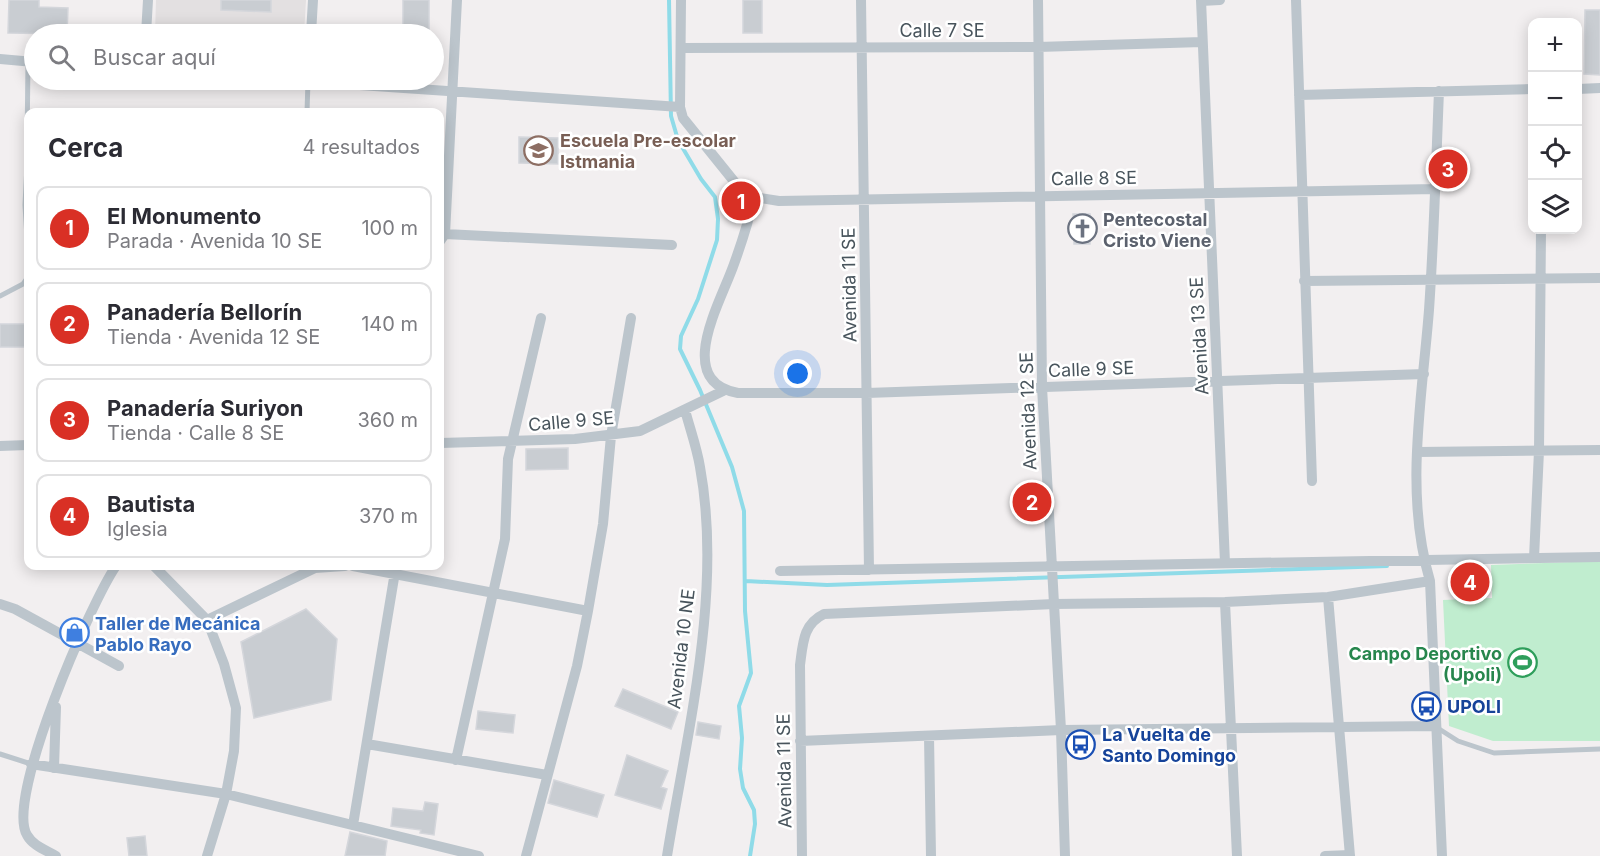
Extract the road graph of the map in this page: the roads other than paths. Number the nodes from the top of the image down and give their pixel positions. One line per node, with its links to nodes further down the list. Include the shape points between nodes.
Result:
1 (148, 0): 10 (street)
2 (313, 0): 11 (street)
3 (457, 0): 24 (street)
4 (681, 0): 15 (street)
5 (861, 0): 13 (street, Avenida 11 SE)
6 (1038, 0): 14 (street, Avenida 12 SE)
7 (1201, 0): 8 (street); 12 (street, Avenida 13 SE)
8 (1220, 0)
9 (1296, 0): 26 (street)
10 (147, 24)
11 (312, 24)
12 (1202, 42): 14 (street, Calle 7 SE); 32 (street, Avenida 13 SE)
13 (862, 46): 14 (street, Calle 7 SE); 15 (street, Calle 7 SE); 35 (street, Avenida 11 SE)
14 (1038, 47): 33 (street, Avenida 12 SE)
15 (681, 48): 27 (street)
16 (0, 59): 17 (street)
17 (24, 61)
18 (1600, 88): 20 (street)
19 (1528, 89): 25 (street)
20 (1582, 89)
21 (30, 90): 28 (lane)
22 (308, 90): 29 (lane)
23 (438, 90): 24 (street)
24 (451, 91): 27 (street); 36 (street)
25 (1439, 91): 26 (street); 30 (street)
26 (1299, 95): 31 (street)
27 (676, 107): 34 (street, via 736,185)
28 (29, 108)
29 (307, 108)
30 (1435, 189): 31 (street, Calle 8 SE); 42 (street)
31 (1302, 192): 32 (street, Calle 8 SE); 43 (street)
32 (1209, 193): 33 (street, Calle 8 SE); 50 (street, Avenida 13 SE)
33 (1041, 196): 35 (street, Calle 8 SE); 51 (street, Avenida 12 SE)
34 (754, 197): 35 (street, Calle 8 SE, via 779,201); 52 (street, via 748,226 706,339 707,372)
35 (864, 200): 53 (street, Avenida 11 SE)
36 (444, 205)
37 (1541, 234): 41 (street)
38 (444, 238): 39 (street)
39 (672, 245)
40 (1600, 278): 41 (street)
41 (1539, 279): 42 (street); 61 (street)
42 (1431, 280): 43 (street); 48 (street)
43 (1304, 281): 49 (street)
44 (24, 283): 45 (lane)
45 (0, 296)
46 (541, 318): 56 (street)
47 (631, 318): 55 (street)
48 (1424, 374): 49 (street, Calle 9 SE); 62 (street)
49 (1307, 378): 50 (street, Calle 9 SE); 63 (street)
50 (1217, 381): 51 (street, Calle 9 SE); 67 (street, Avenida 13 SE)
51 (1042, 387): 53 (street, Calle 9 SE); 68 (street, Avenida 12 SE)
52 (718, 393): 53 (street, Calle 9 SE); 54 (street, Calle 9 SE)
53 (867, 393): 74 (street, Avenida 11 SE)
54 (685, 410): 55 (street, Calle 9 SE, via 640,431); 107 (street, Avenida 10 NE, via 704,494 705,621)
55 (611, 436): 56 (street, Calle 9 SE); 82 (street, via 603,524)
56 (513, 442): 57 (street, Calle 9 SE); 77 (street, via 508,459 505,539)
57 (444, 443)
58 (24, 445): 59 (street)
59 (0, 446)
60 (1600, 450): 61 (street)
61 (1539, 451): 62 (street); 65 (street)
62 (1418, 452): 66 (street, via 1415,497)
63 (1311, 481)
64 (1600, 557): 65 (street)
65 (1533, 558): 66 (street)
66 (1423, 559): 67 (street); 76 (street)
67 (1225, 563): 68 (street)
68 (1052, 569): 74 (street); 81 (street, Avenida 12 SE)
69 (114, 570): 84 (street)
70 (158, 570): 83 (street)
71 (311, 570): 83 (street)
72 (396, 570): 93 (street)
73 (400, 570): 77 (street)
74 (869, 570): 75 (street)
75 (780, 571)
76 (1430, 582): 78 (street); 87 (street)
77 (494, 593): 82 (street); 96 (street)
78 (1328, 597): 79 (street); 88 (street)
79 (1225, 602): 81 (street); 89 (street)
80 (0, 604): 84 (street)
81 (1054, 604): 90 (street, Avenida 12 SE); 92 (street, Avenida 11 SE, via 837,613 815,618 803,638)
82 (588, 611): 99 (street)
83 (207, 620): 100 (street, via 236,708)
84 (77, 642): 85 (street); 86 (street)
85 (119, 666)
86 (56, 698): 97 (street); 98 (street)
87 (1435, 726): 88 (street); 94 (lane, via 1458,741 1494,753); 113 (street)
88 (1339, 727): 89 (street); 102 (street)
89 (1231, 728): 90 (street); 111 (street)
90 (1061, 730): 91 (street); 110 (street, Avenida 12 SE)
91 (929, 736): 92 (street); 109 (street)
92 (800, 741): 108 (street, Avenida 11 SE)
93 (367, 744): 96 (street); 101 (street)
94 (1600, 749)
95 (0, 754): 97 (lane)
96 (456, 760): 99 (street)
97 (31, 764): 98 (street); 103 (street, via 22,820 26,834 35,844)
98 (54, 768): 100 (street)
99 (548, 775): 106 (street)
100 (226, 794): 101 (street); 104 (street)
101 (353, 825): 105 (street)
102 (1350, 855): 112 (street)
103 (56, 856)
104 (207, 856)
105 (479, 856)
106 (526, 856)
107 (667, 856)
108 (802, 856)
109 (931, 856)
110 (1065, 856)
111 (1237, 856)
112 (1325, 856)
113 (1442, 856)

